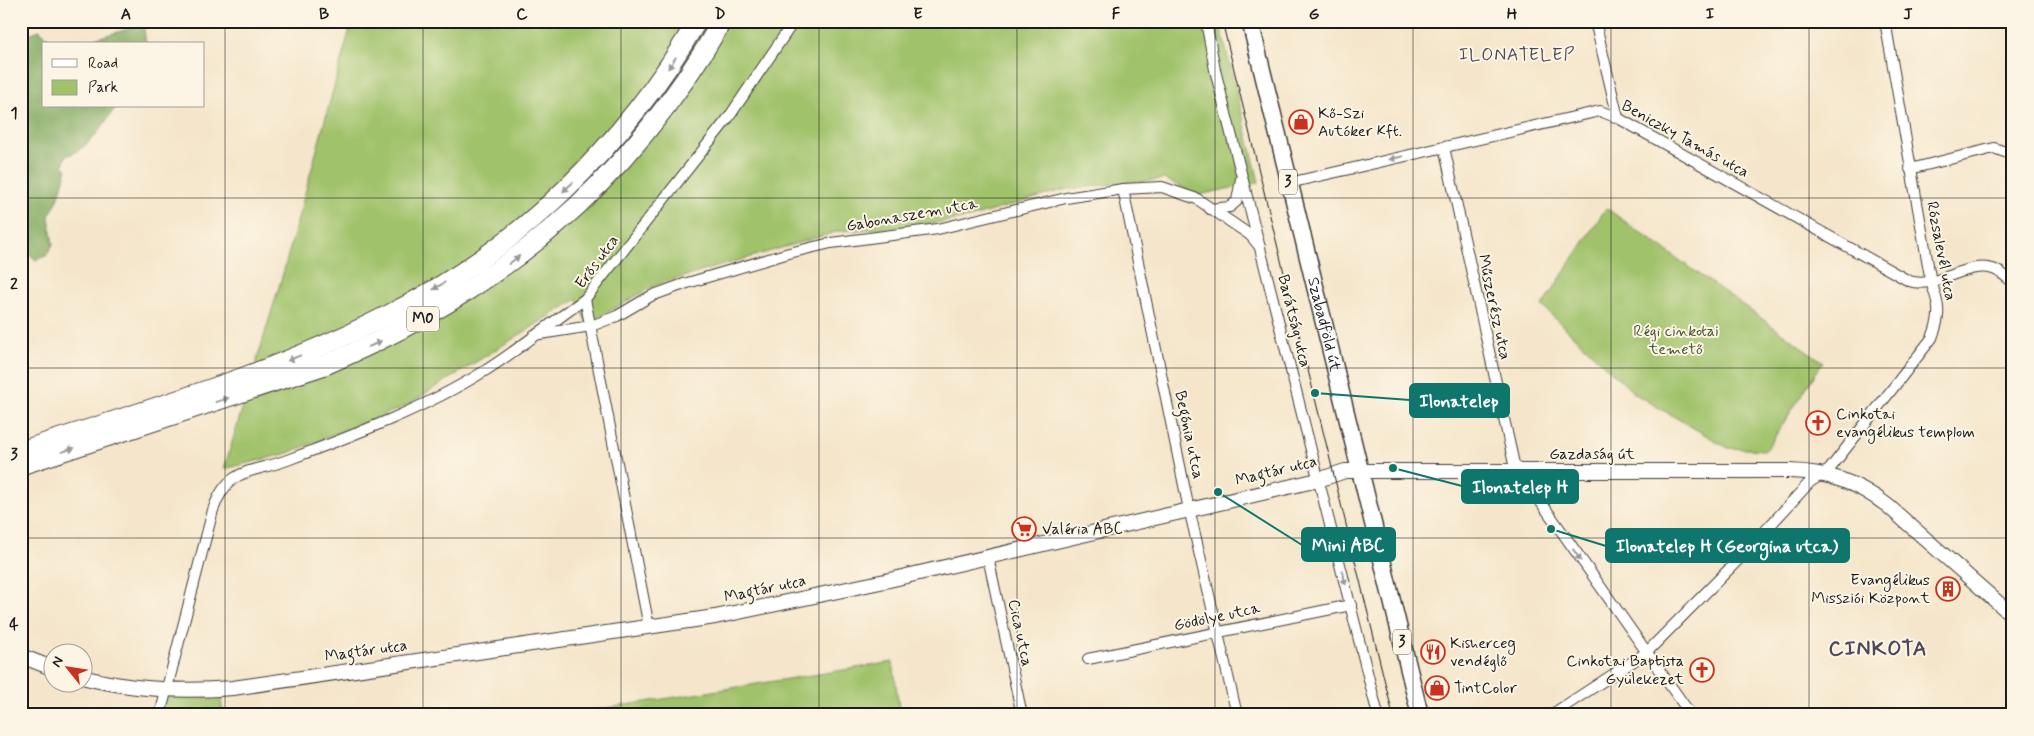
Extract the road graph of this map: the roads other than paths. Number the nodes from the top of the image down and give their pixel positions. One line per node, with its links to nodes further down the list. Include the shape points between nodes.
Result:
1 (697, 21): 22 (highway, M0, one-way to 22, via 644,102 572,184 501,245 436,288 351,333 280,364)
2 (722, 21): 23 (highway, M0, one-way to 2, via 325,365 374,345 452,302 532,246 601,183 667,106)
3 (794, 21): 19 (street, Erős utca, via 729,117)
4 (1206, 21): 12 (street, Barátság utca)
5 (1250, 21): 13 (main road, Szabadföld út / 3)
6 (1595, 21): 8 (street)
7 (1885, 21): 11 (street, Rózsalevél utca)
8 (1618, 118): 9 (street, Beniczky Tamás utca, via 1600,110); 17 (street, Beniczky Tamás utca, via 1909,281)
9 (1444, 147): 13 (street, Beniczky Tamás utca, one-way to 13); 25 (street, Műszerész utca, via 1513,460)
10 (2013, 155): 11 (street, via 1994,148)
11 (1910, 169): 17 (street, Rózsalevél utca)
12 (1241, 174): 15 (street, via 1236,201 1230,207); 16 (street, Barátság utca)
13 (1289, 183): 24 (main road, Szabadföld út / 3)
14 (1123, 189): 15 (street, Gabonaszem utca, via 1162,187 1197,199); 20 (street, Gabonaszem utca, via 1066,198 938,229 789,253 651,296 617,316); 28 (street, Begónia utca)
15 (1210, 209): 16 (street, Gabonaszem utca, via 1250,235)
16 (1260, 247): 27 (street, Barátság utca)
17 (1931, 282): 18 (street, Beniczky Tamás utca, via 1984,268 1995,270); 26 (street, Rózsalevél utca, via 1939,319 1932,338)
18 (2013, 282)
19 (585, 299): 20 (street, Erős utca); 21 (street)
20 (591, 326): 21 (street, Gabonaszem utca); 32 (street, Erős utca)
21 (534, 335): 39 (street, via 482,372 409,410 226,483 213,510)
22 (21, 450)
23 (21, 465)
24 (1361, 471): 25 (street, Gazdaság út); 27 (street, Magtár utca, via 1345,471); 44 (main road, Szabadföld út / 3)
25 (1519, 472): 26 (street, Gazdaság út, via 1789,470); 34 (street, Műszerész utca, one-way to 34)
26 (1823, 474): 31 (street, Gazdaság út, via 1853,483 1877,497); 34 (street, Rózsalevél utca, via 1810,482)
27 (1318, 480): 28 (street, Magtár utca); 30 (street, Barátság utca, one-way to 30)
28 (1190, 510): 29 (street, Magtár utca); 33 (street, Begónia utca)
29 (988, 557): 32 (street, Magtár utca, via 743,612); 41 (street, Cica utca)
30 (1351, 605): 33 (street, Gödölye utca); 43 (street, Barátság utca)
31 (2013, 616)
32 (649, 627): 39 (street, Magtár utca, via 234,688)
33 (1218, 632): 36 (street, Gödölye utca); 42 (street, Begónia utca)
34 (1646, 653): 45 (street, Rózsalevél utca); 46 (street, Műszerész utca)
35 (21, 656): 37 (street)
36 (1088, 659)
37 (42, 664)
38 (92, 679): 39 (street, Magtár utca)
39 (166, 690): 40 (street)
40 (160, 715)
41 (1022, 715)
42 (1237, 715)
43 (1378, 715)
44 (1420, 715)
45 (1551, 715)
46 (1691, 715)

